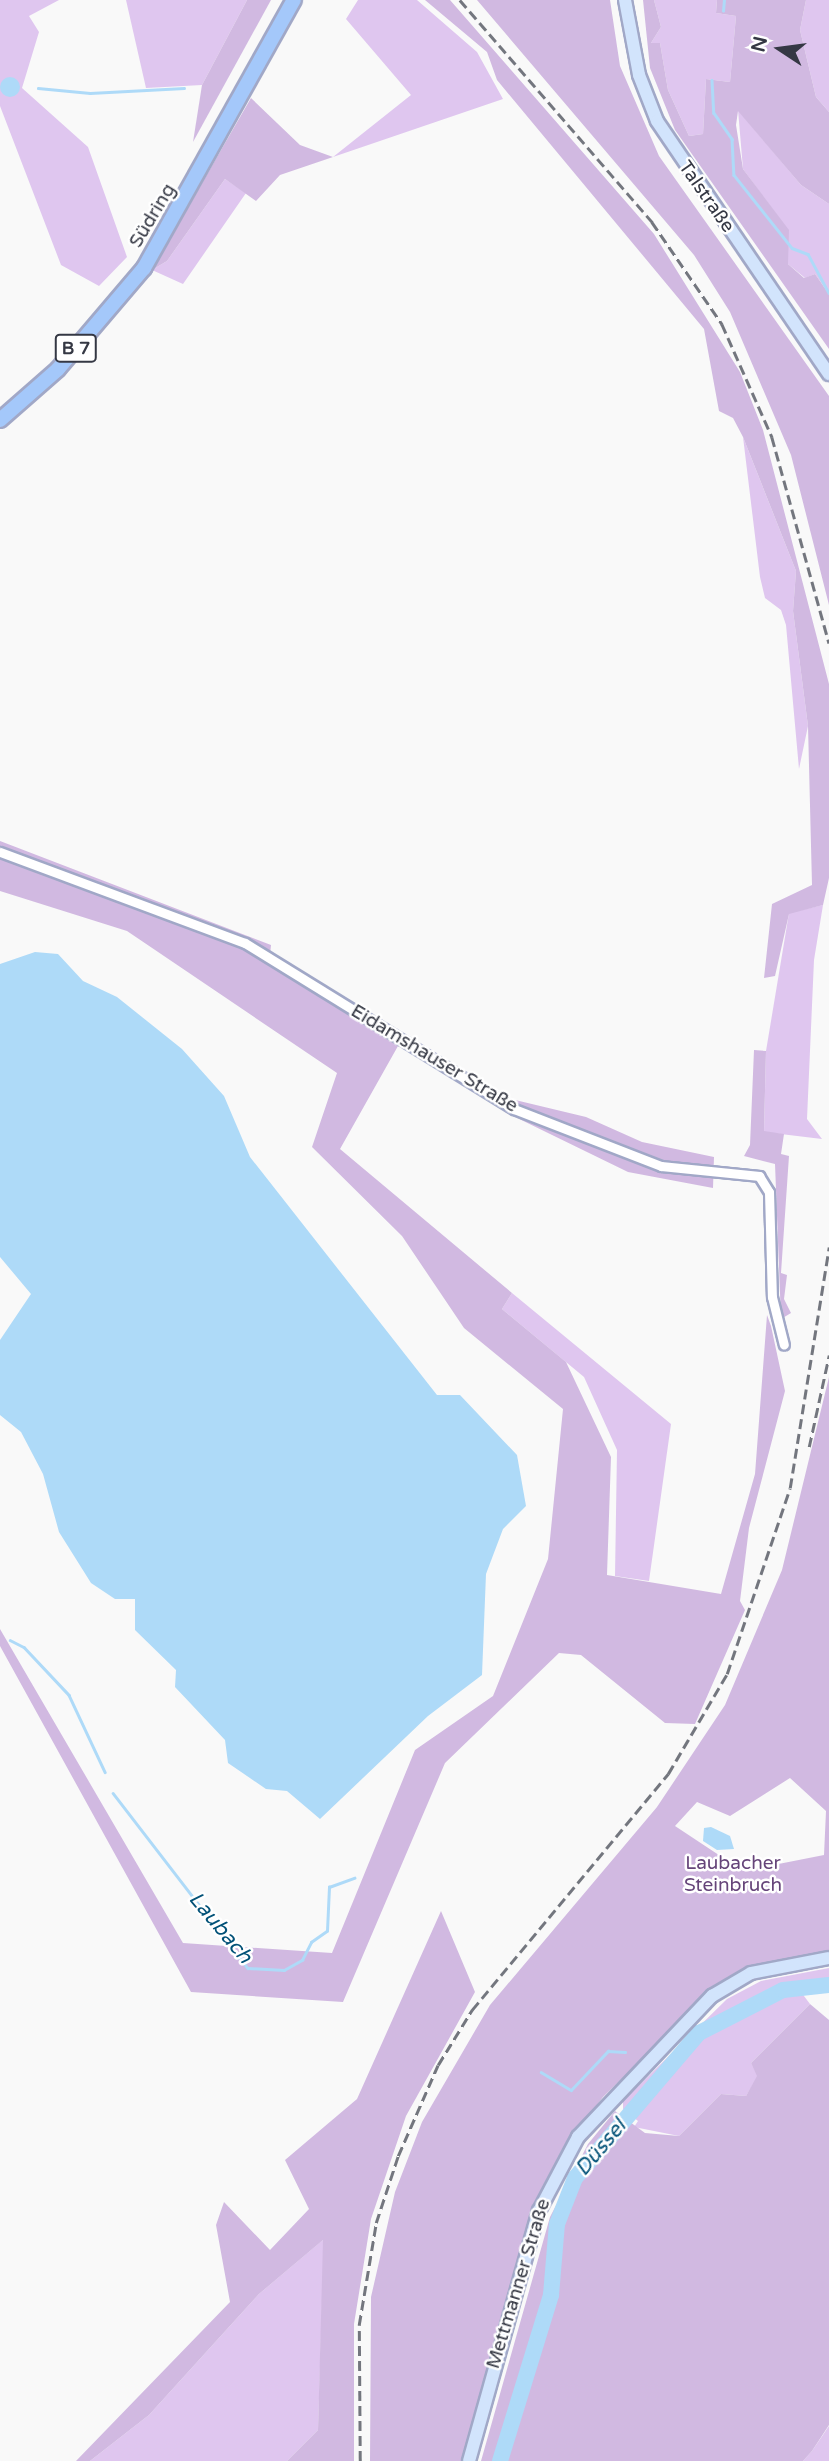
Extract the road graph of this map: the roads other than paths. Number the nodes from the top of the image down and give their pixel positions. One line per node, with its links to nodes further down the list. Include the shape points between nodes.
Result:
1 (294, 0): 4 (main road, Südring / B 7, via 144,268 58,369)
2 (625, 0): 3 (main road, Talstraße, via 639,75 657,121)
3 (829, 374)
4 (0, 420)
5 (0, 852): 6 (street, Eidamshauser Straße, via 245,943 514,1109 661,1166 759,1176 769,1192 772,1297)
6 (784, 1345)
7 (829, 1958): 8 (main road, Mettmanner Straße, via 751,1973 712,1996 578,2137 539,2211)
8 (469, 2461)

